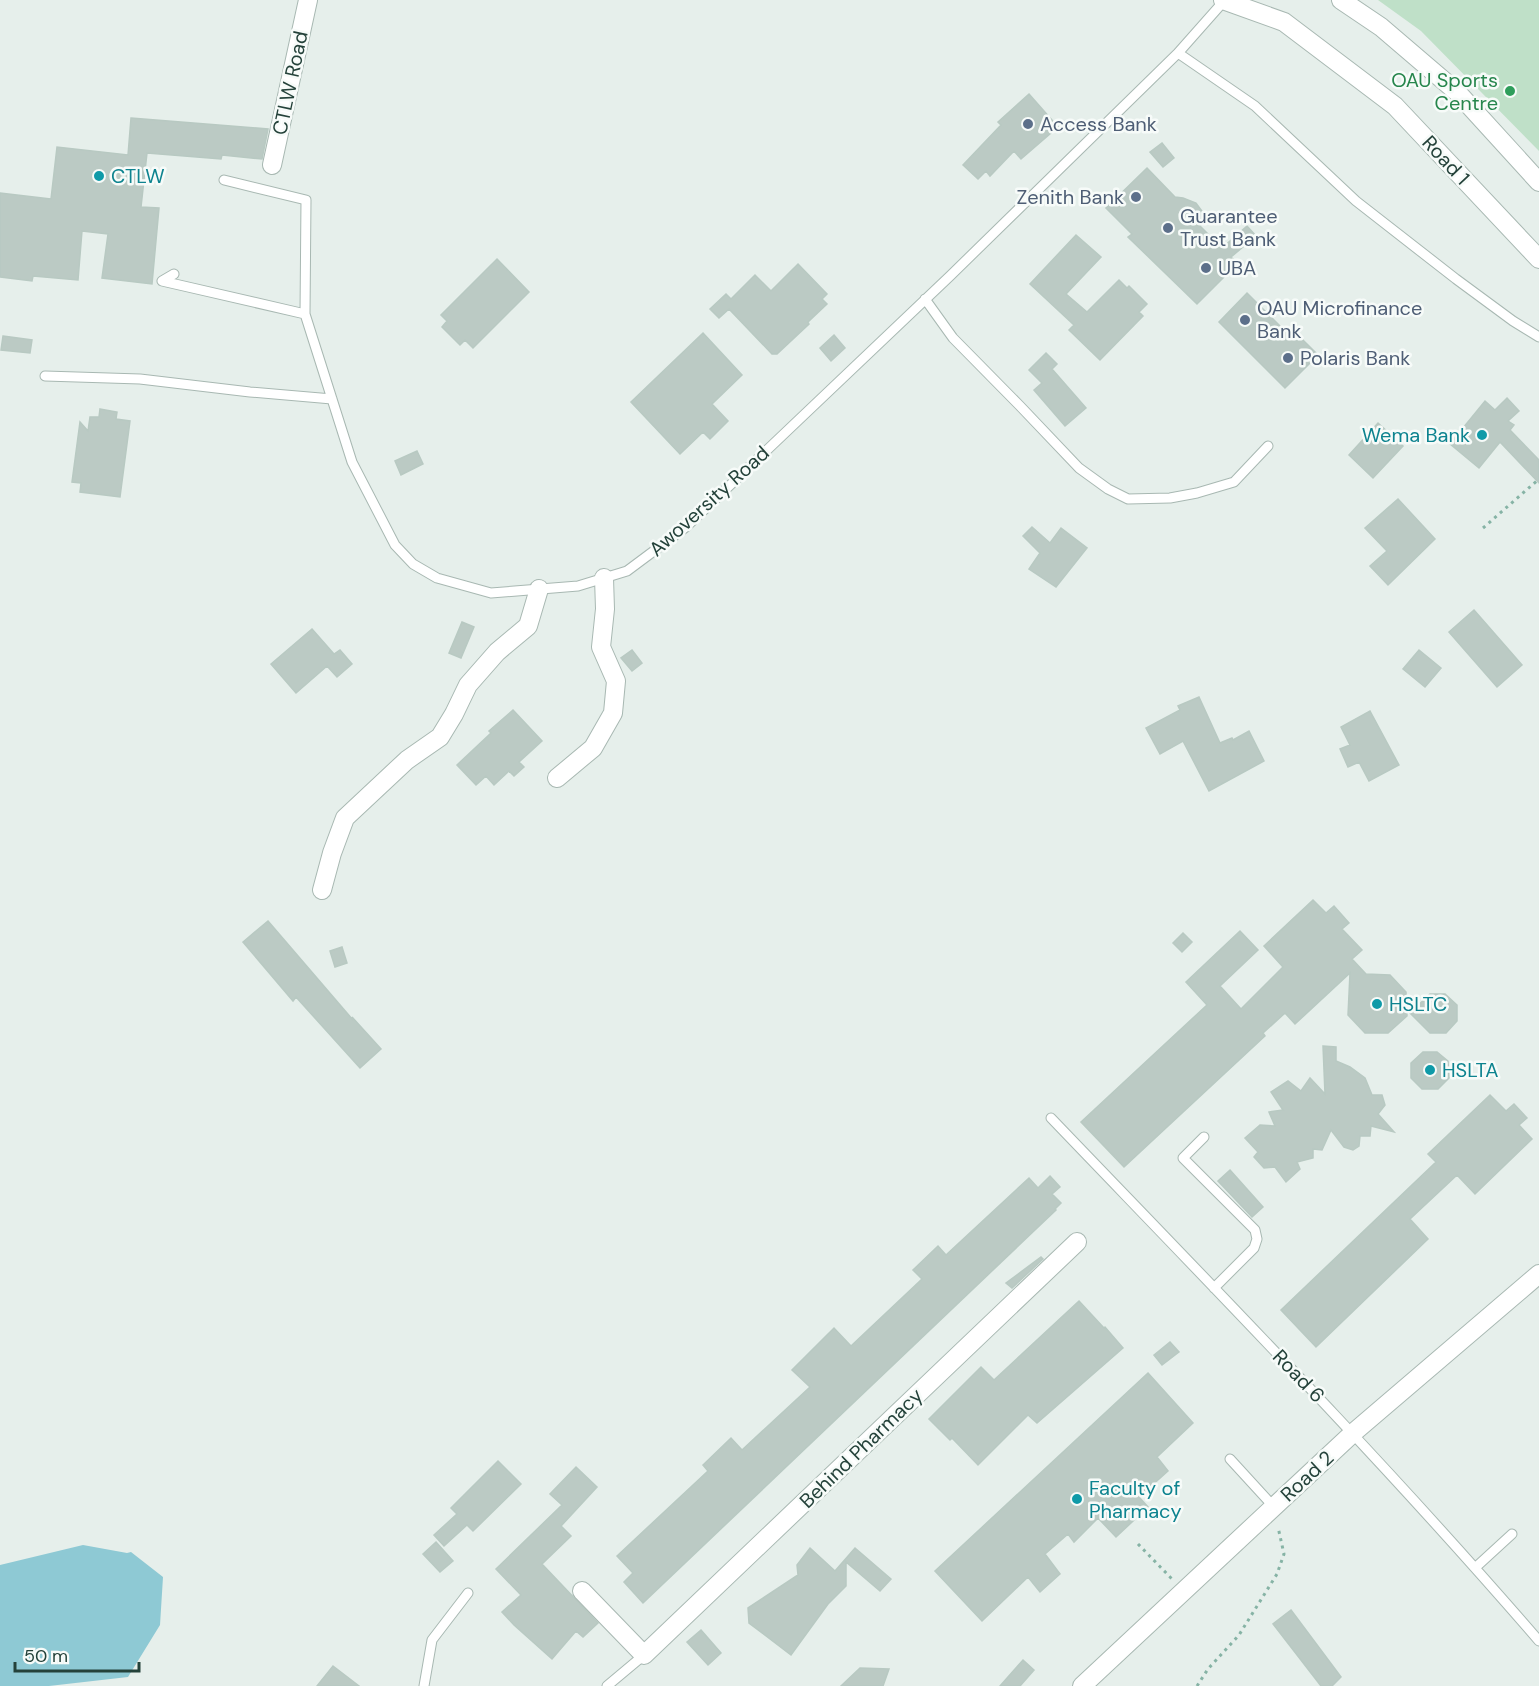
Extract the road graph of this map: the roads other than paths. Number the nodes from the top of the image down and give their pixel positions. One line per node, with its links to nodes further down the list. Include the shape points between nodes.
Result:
1 (308, 0): 5 (street, CTLW Road)
2 (1223, 0): 4 (lane, Awoversity Road); 8 (street, Road 1, via 1284,22 1395,106)
3 (1341, 0): 7 (street, via 1382,27 1457,92)
4 (1178, 53): 10 (lane, Awoversity Road); 12 (lane, via 1255,106 1356,201)
5 (272, 165)
6 (224, 180): 11 (lane, Awoversity Road, via 306,200)
7 (1539, 182)
8 (1539, 259)
9 (174, 274): 11 (lane, via 162,280)
10 (925, 299): 15 (lane, via 953,338 1079,468 1128,499 1170,498 1234,482); 16 (lane, Awoversity Road, via 686,527 627,571)
11 (305, 314): 14 (lane, Awoversity Road)
12 (1539, 337)
13 (45, 376): 14 (lane, via 140,379)
14 (332, 399): 17 (lane, Awoversity Road, via 352,462 395,544 413,564 436,578 491,593)
15 (1268, 446)
16 (604, 578): 17 (lane, Awoversity Road, via 578,586); 18 (street, via 601,647 616,681 613,713 593,748)
17 (539, 590): 19 (street, via 528,626 497,652 468,685 440,737 407,760 345,818)
18 (557, 778)
19 (322, 890)
20 (1051, 1118): 24 (lane, Road 6)
21 (1204, 1137): 24 (lane, via 1183,1158 1255,1230 1257,1239 1254,1248)
22 (1077, 1242): 33 (street, Behind Pharmacy)
23 (1539, 1274): 25 (street, Road 2)
24 (1214, 1288): 25 (lane, Road 6)
25 (1353, 1433): 27 (street, Road 2); 29 (lane, Road 6)
26 (1230, 1459): 27 (lane)
27 (1274, 1507): 36 (street, Road 2)
28 (1512, 1534): 29 (lane)
29 (1476, 1567): 32 (lane, Road 6)
30 (582, 1591): 33 (street)
31 (468, 1593): 34 (lane, via 432,1640)
32 (1539, 1641)
33 (644, 1655): 35 (lane)
34 (424, 1686)
35 (607, 1686)
36 (1082, 1686)

